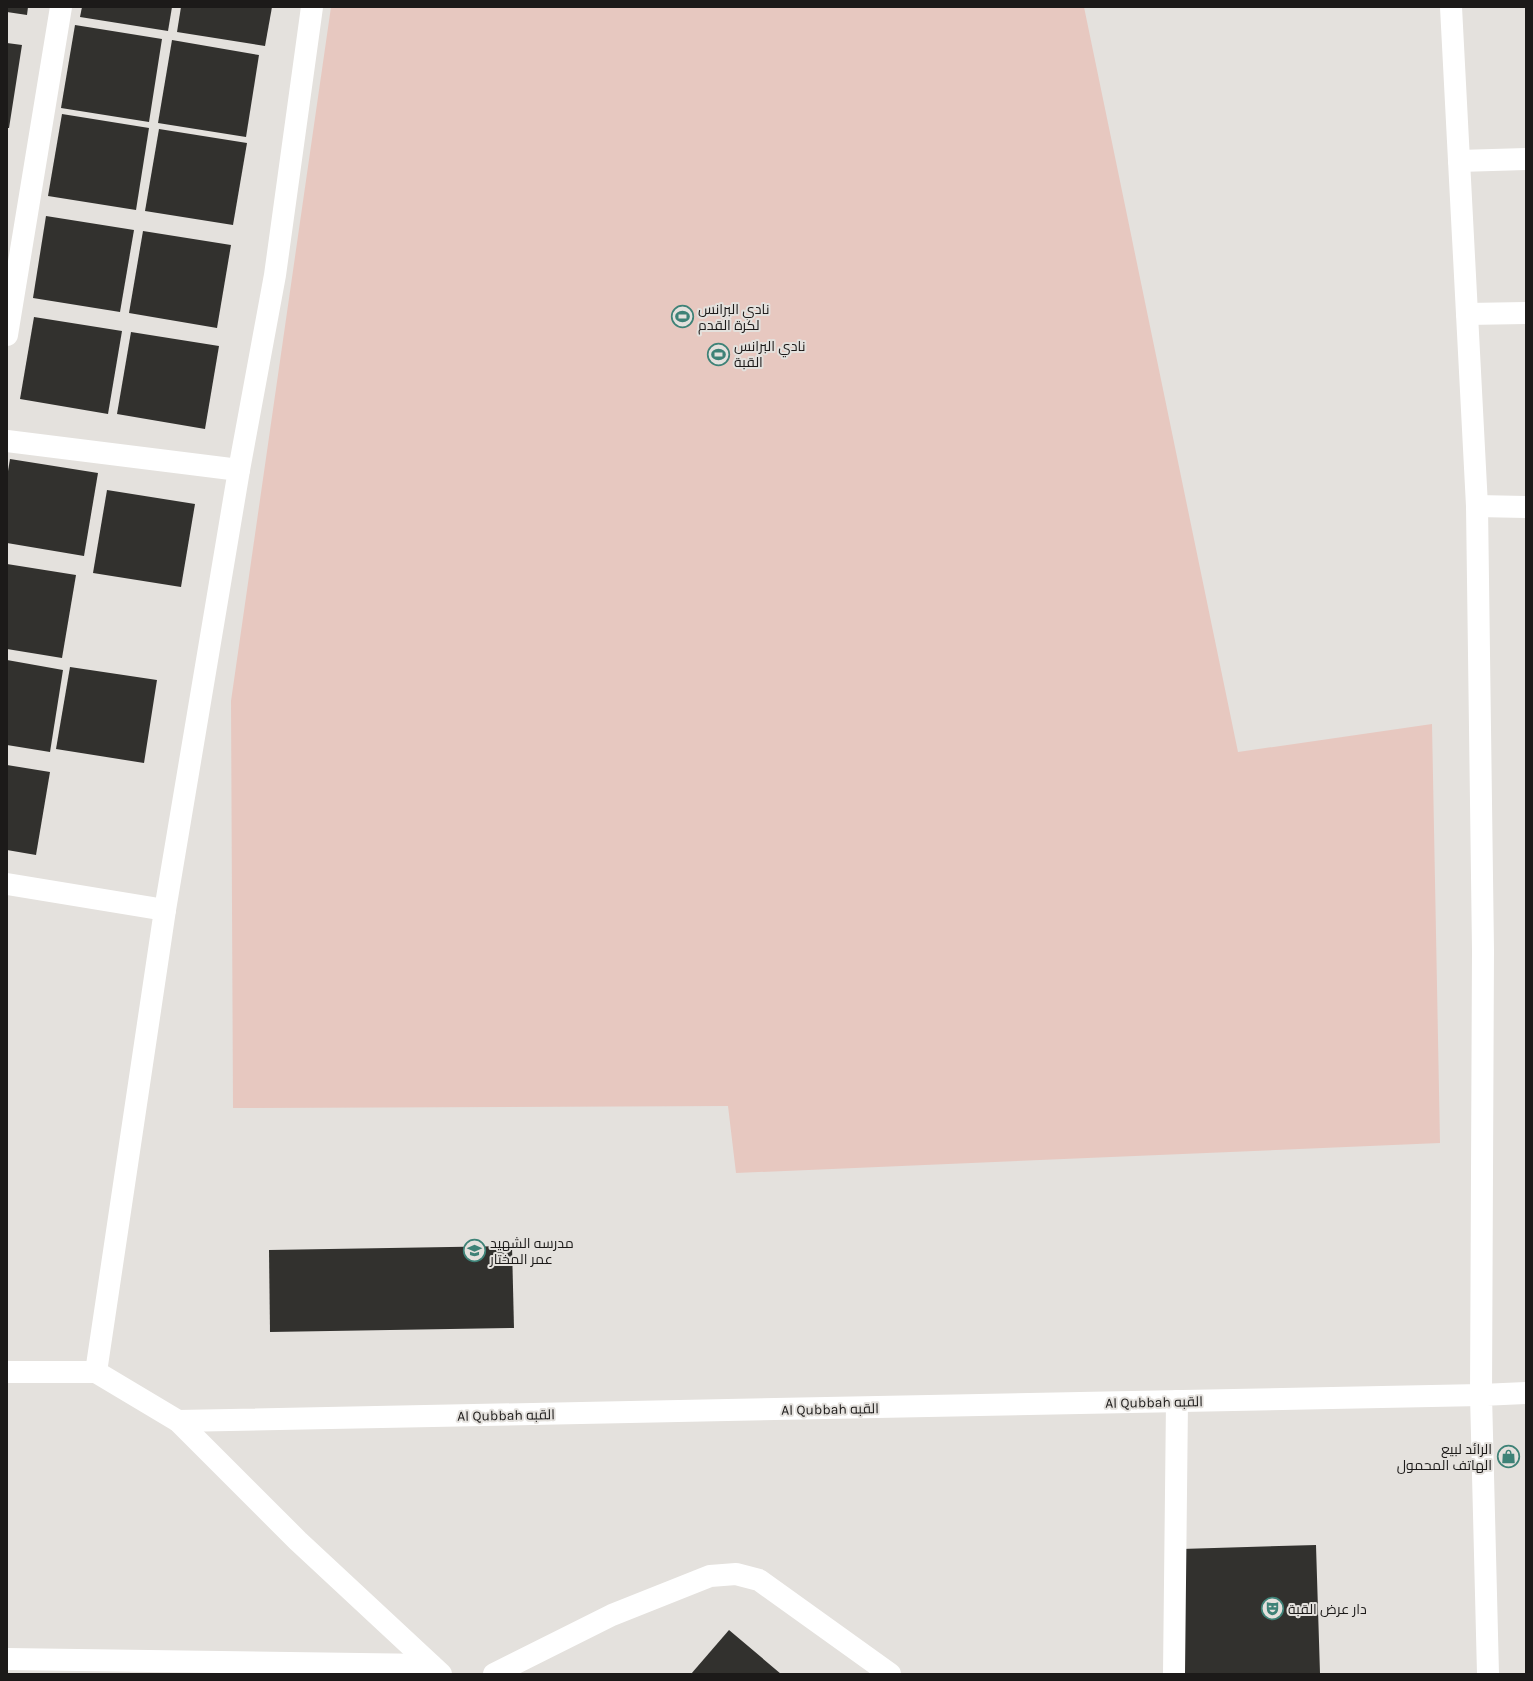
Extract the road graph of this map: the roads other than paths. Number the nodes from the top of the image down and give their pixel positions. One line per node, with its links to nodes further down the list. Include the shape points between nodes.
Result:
1 (61, 7): 8 (street)
2 (312, 7): 10 (street, via 275,275)
3 (1451, 7): 5 (street)
4 (1526, 159): 5 (street)
5 (1459, 161): 7 (street)
6 (1526, 313): 7 (street)
7 (1467, 314): 11 (street)
8 (7, 335)
9 (7, 441): 10 (street)
10 (239, 470): 14 (street)
11 (1477, 506): 12 (street); 18 (street, via 1483,950)
12 (1526, 507)
13 (7, 884): 14 (street)
14 (165, 910): 16 (street)
15 (7, 1372): 16 (street)
16 (96, 1372): 20 (street)
17 (1526, 1393): 18 (street, Al Qubbah القبه)
18 (1481, 1395): 19 (street, Al Qubbah القبه); 26 (street)
19 (1177, 1402): 20 (street, Al Qubbah القبه); 25 (street)
20 (178, 1421): 22 (street, via 298,1541)
21 (7, 1659): 22 (street)
22 (436, 1669)
23 (494, 1674): 24 (street, via 612,1615 710,1576 736,1574 760,1580)
24 (890, 1674)
25 (1174, 1674)
26 (1488, 1674)

